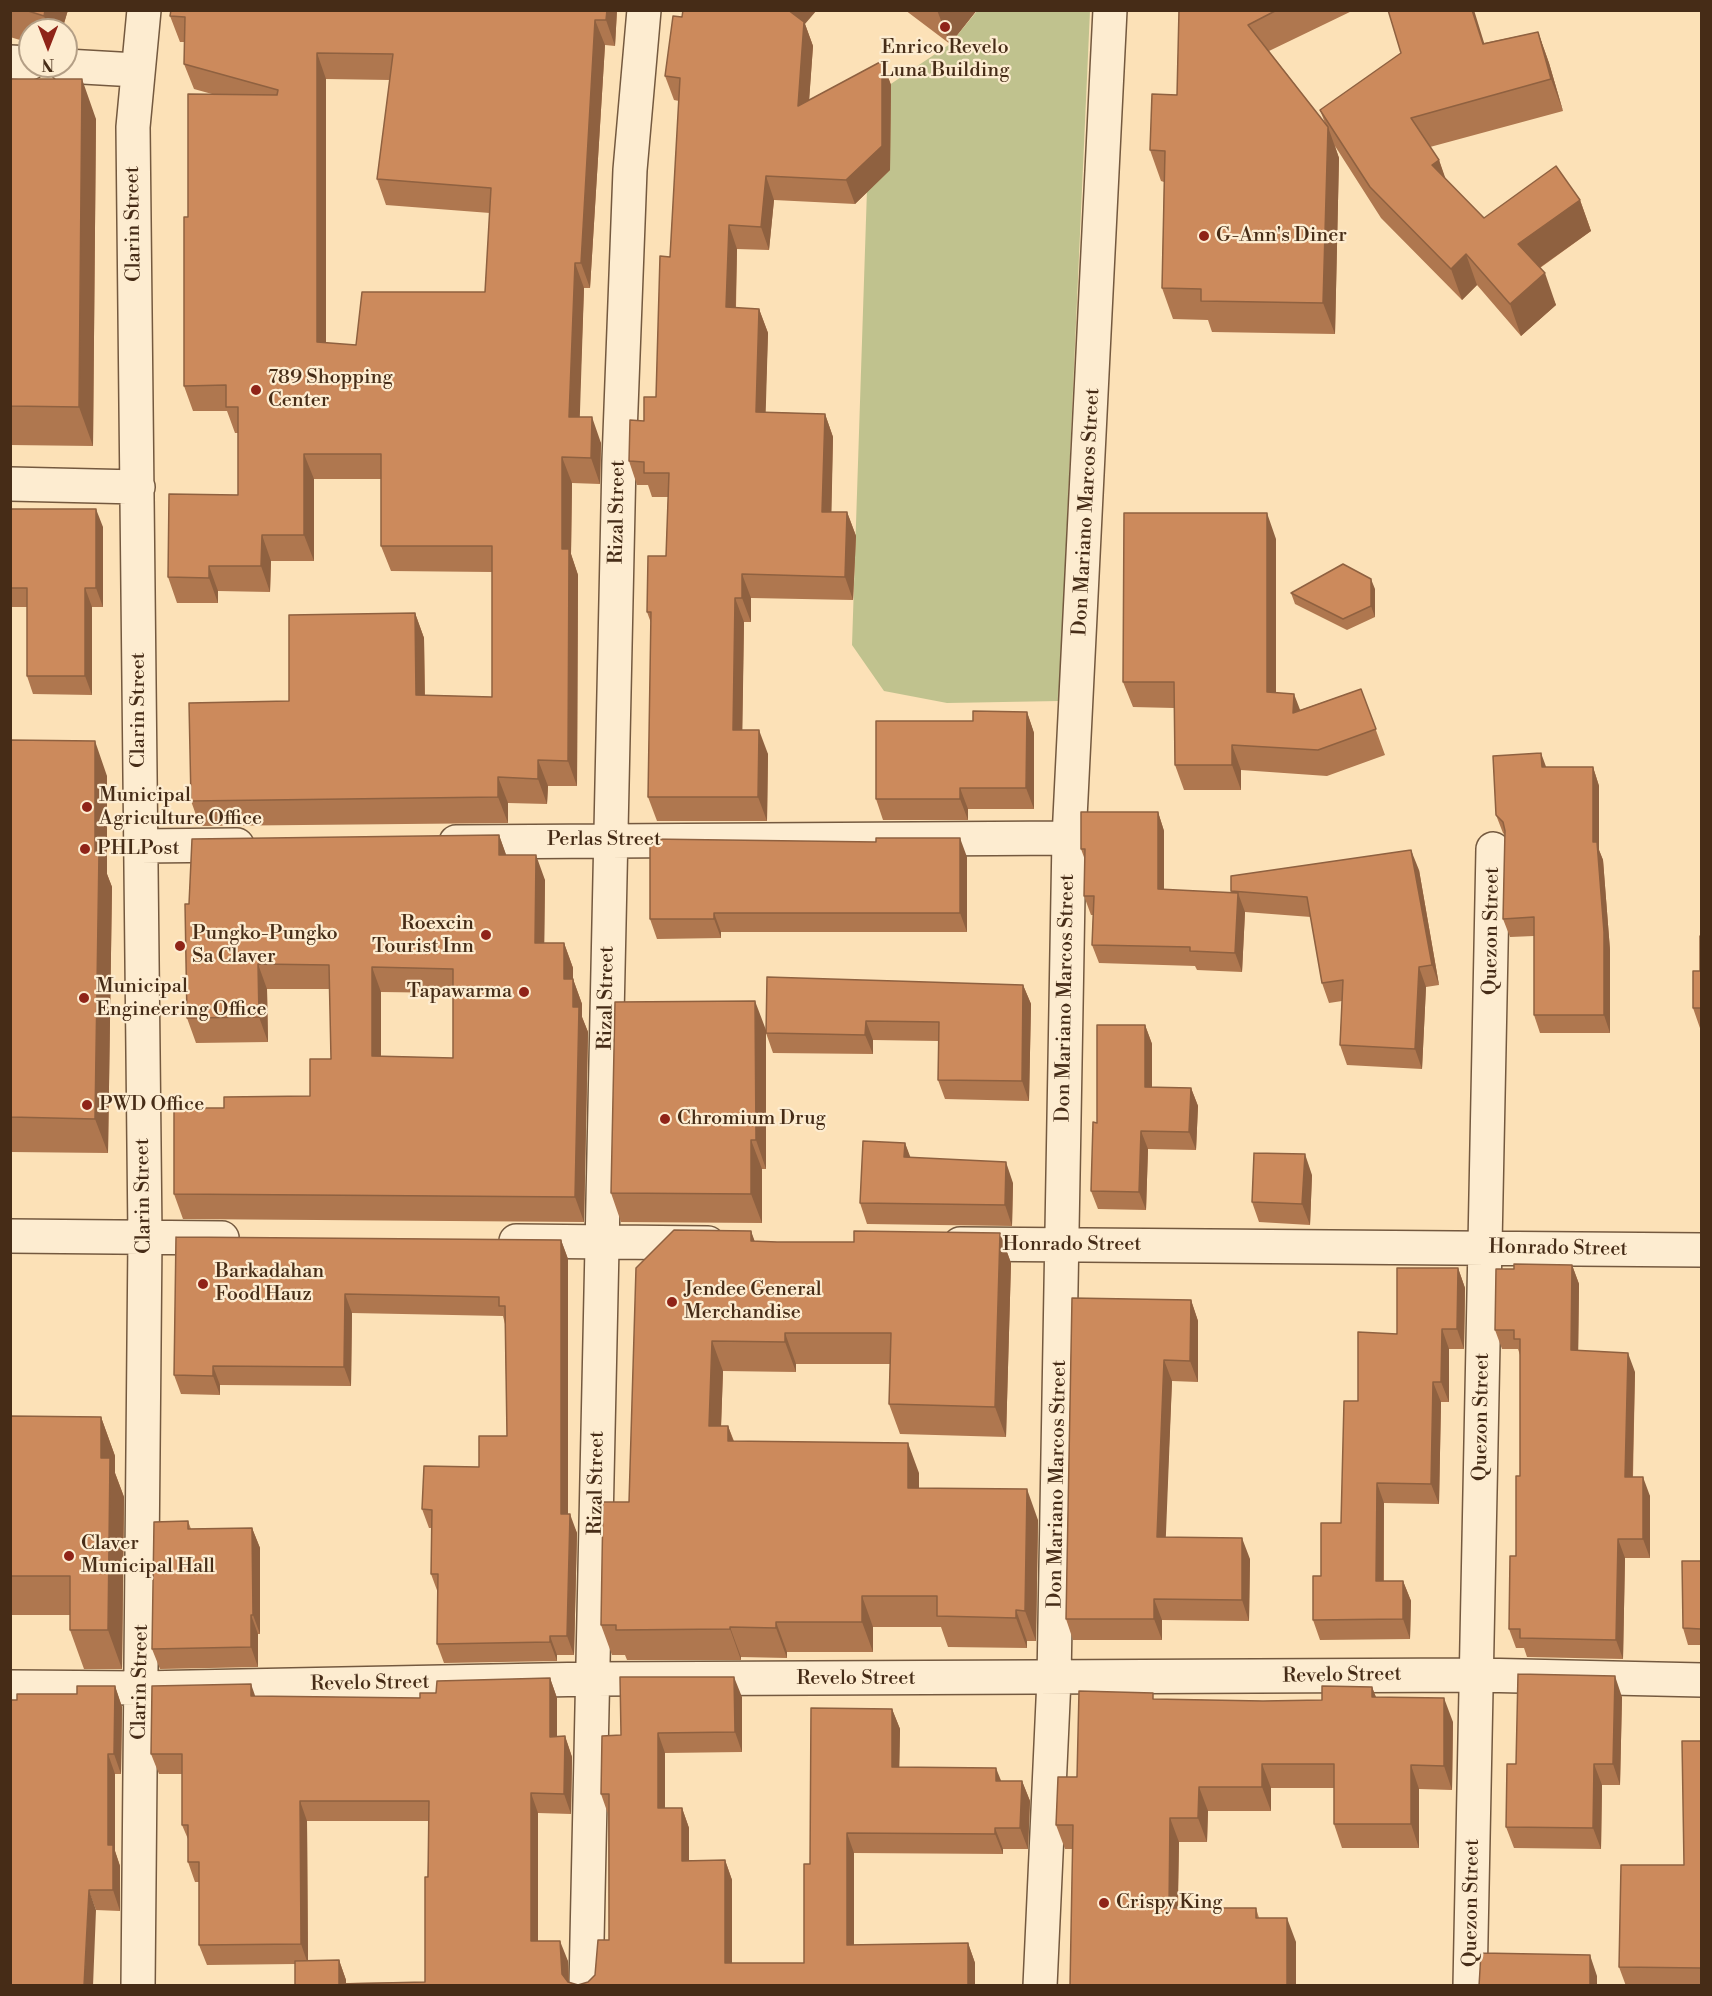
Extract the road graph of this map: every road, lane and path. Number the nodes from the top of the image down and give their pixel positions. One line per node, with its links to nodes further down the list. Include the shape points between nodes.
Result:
1 (144, 10): 5 (street, Clarin Street)
2 (644, 10): 9 (street, Rizal Street, via 634,109 625,286)
3 (1110, 10): 8 (street, Don Mariano Marcos Street)
4 (78, 67): 5 (street)
5 (136, 70): 7 (street, Clarin Street, via 133,127)
6 (10, 484): 7 (street)
7 (138, 487): 12 (street, Clarin Street)
8 (1069, 838): 9 (street, Perlas Street); 21 (street, Don Mariano Marcos Street)
9 (610, 840): 10 (street, Perlas Street); 18 (street, Rizal Street)
10 (422, 843)
11 (269, 844): 12 (street)
12 (140, 846): 15 (street, Clarin Street)
13 (1493, 849): 22 (street, Quezon Street)
14 (10, 1236): 15 (street)
15 (145, 1237): 16 (street); 29 (street, Clarin Street)
16 (250, 1238)
17 (485, 1241): 18 (street)
18 (602, 1242): 19 (street); 25 (street, Rizal Street)
19 (744, 1243)
20 (932, 1244): 21 (street, Honrado Street)
21 (1062, 1245): 22 (street, Honrado Street); 26 (street, Don Mariano Marcos Street)
22 (1486, 1248): 23 (street, Honrado Street); 24 (street, Quezon Street)
23 (1701, 1250)
24 (1477, 1675): 26 (street, Revelo Street); 27 (street, Revelo Street); 33 (street, Quezon Street)
25 (593, 1679): 26 (street, Revelo Street); 29 (street, Revelo Street); 31 (street, Rizal Street)
26 (1054, 1679): 32 (street, Don Mariano Marcos Street)
27 (1701, 1680)
28 (10, 1687): 29 (street, Revelo Street)
29 (141, 1688): 30 (street, Clarin Street)
30 (138, 1986)
31 (586, 1986)
32 (1040, 1986)
33 (1470, 1986)

